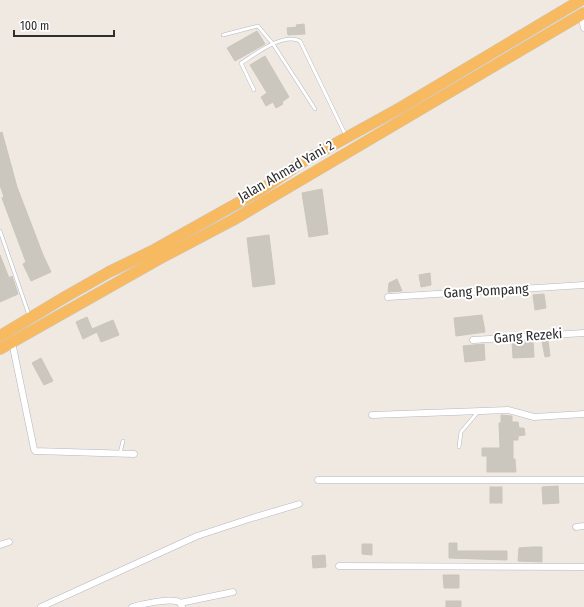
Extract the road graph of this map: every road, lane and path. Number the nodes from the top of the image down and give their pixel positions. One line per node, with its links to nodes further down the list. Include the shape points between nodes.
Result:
1 (580, 0): 6 (highway, Jalan Ahmad Yani 2)
2 (583, 14): 3 (street); 7 (highway, Jalan Ahmad Yani 2)
3 (584, 28)
4 (223, 35): 5 (lane, via 258,26)
5 (273, 44): 8 (lane, via 241,63); 9 (lane); 10 (lane, via 292,38 300,41)
6 (486, 57): 7 (highway); 10 (highway, Jalan Ahmad Yani 2)
7 (490, 68): 18 (highway, Jalan Ahmad Yani 2, via 232,220)
8 (254, 90)
9 (315, 109)
10 (347, 138): 14 (highway, Jalan Ahmad Yani 2, via 304,161 237,204 109,272)
11 (0, 231): 14 (lane)
12 (584, 285): 13 (street, Gang Pompang)
13 (388, 297)
14 (31, 318): 16 (highway, Jalan Ahmad Yani 2)
15 (584, 333): 17 (street, Gang Rezeki)
16 (0, 336)
17 (473, 340)
18 (12, 342): 19 (highway, Jalan Ahmad Yani 2); 25 (street, via 35,451)
19 (0, 349)
20 (479, 411): 21 (street, via 508,410 534,417); 22 (street); 24 (lane, via 461,432)
21 (584, 414)
22 (372, 415)
23 (123, 441): 25 (lane)
24 (459, 447)
25 (120, 453): 26 (street)
26 (134, 454)
27 (318, 480): 28 (street)
28 (584, 480)
29 (299, 504): 37 (street, via 197,536)
30 (576, 526): 31 (street)
31 (584, 526)
32 (9, 542): 33 (street)
33 (0, 545)
34 (339, 566): 35 (street)
35 (584, 567)
36 (233, 592): 38 (street)
37 (51, 605): 39 (street)
38 (181, 605): 40 (street, via 175,600)
39 (42, 607)
40 (132, 607)

